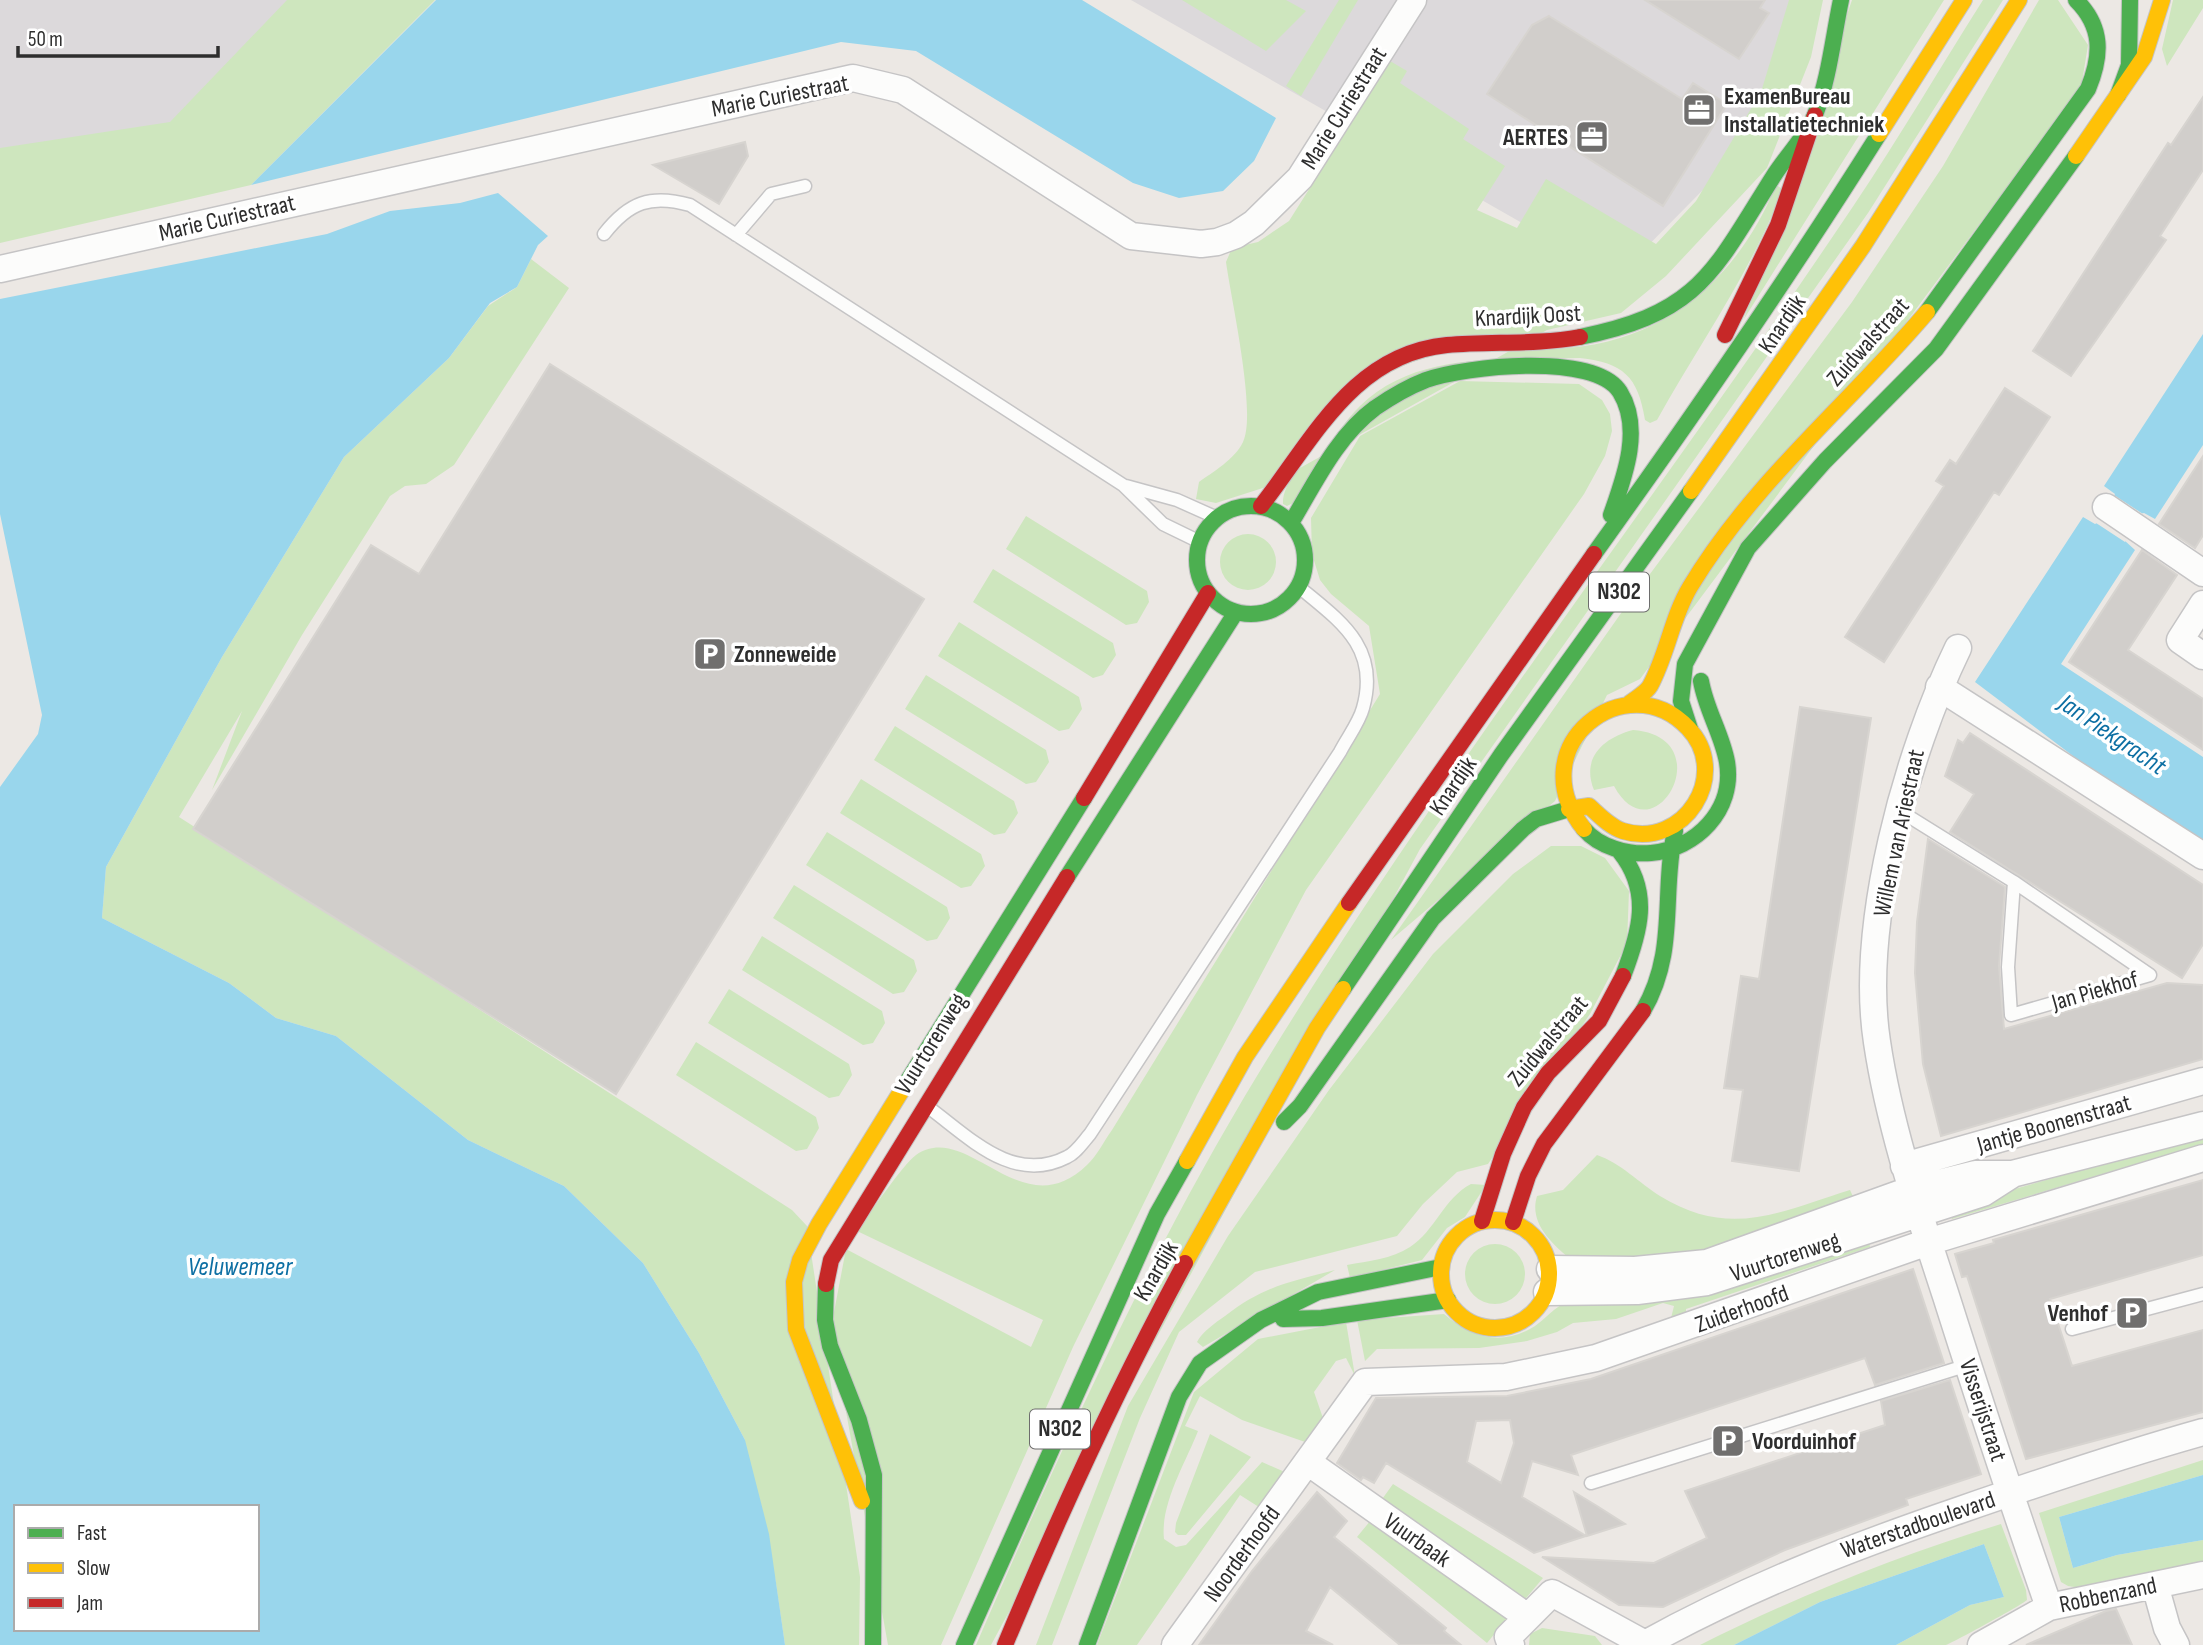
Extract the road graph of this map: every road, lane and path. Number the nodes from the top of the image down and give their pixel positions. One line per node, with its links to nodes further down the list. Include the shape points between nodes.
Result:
1 (1413, 0): 13 (street, Marie Curiestraat, via 1300,178 1254,223 1217,242 1131,236 903,90 853,78)
2 (1841, 0): 9 (street, Knardijk Oost)
3 (1964, 0): 14 (street, Knardijk / N302, via 1816,234)
4 (2019, 0): 50 (street, Knardijk / N302, via 1793,347 1501,755 1317,1028)
5 (2076, 0): 31 (street, Zuidwalstraat, via 2091,16 2100,53 2096,75 2082,102 1918,322 1768,480 1724,534 1688,590 1649,688)
6 (2130, 0): 8 (street, via 2129,65)
7 (2162, 0): 8 (street, Zuidwalstraat, via 2144,57)
8 (2118, 95): 26 (street, Zuidwalstraat, via 1936,349 1785,504 1748,548)
9 (1815, 115): 14 (street, N302, via 1778,225); 16 (street, Knardijk Oost, via 1720,264 1696,286 1647,320 1603,333 1550,341 1471,341 1423,349 1383,365 1324,418)
10 (805, 186): 12 (lane, via 771,194)
11 (604, 234): 12 (lane, via 632,206 669,199 690,205)
12 (736, 236): 15 (lane)
13 (0, 269)
14 (1684, 429): 21 (street, Knardijk / N302)
15 (1123, 485): 18 (lane, via 1177,500); 20 (lane, via 1163,524)
16 (1261, 506): 18 (street, via 1240,507); 19 (street)
17 (2106, 507): 22 (street)
18 (1215, 517): 20 (street)
19 (1292, 523): 21 (street, via 1336,452 1366,415 1395,395 1462,371 1583,371 1604,376 1628,409 1628,455); 23 (street, via 1306,554)
20 (1200, 542): 24 (street, via 1197,569)
21 (1601, 544): 72 (street, Knardijk / N302, via 1413,808 1245,1057 1157,1214)
22 (2203, 573)
23 (1299, 587): 27 (street, via 1272,611); 47 (lane, via 1350,631 1361,649 1367,672 1363,709 1090,1135 1069,1157 1022,1168 995,1156)
24 (1208, 593): 27 (street); 47 (street, Vuurtorenweg)
25 (2203, 604): 29 (street, via 2179,640)
26 (1716, 607): 32 (street, Zuidwalstraat, via 1685,664 1681,701); 40 (street, Zuidwalstraat, via 1701,681 1709,720 1724,746 1727,791 1715,819 1692,848)
27 (1236, 612): 47 (street, Vuurtorenweg, via 1022,947)
28 (1958, 648): 30 (street, Willem van Ariestraat)
29 (2203, 656)
30 (1939, 687): 34 (street, Willem van Ariestraat, via 1910,762); 42 (street)
31 (1630, 703): 32 (street, via 1669,712); 33 (street, via 1593,716 1568,746 1562,772)
32 (1690, 729): 35 (street, via 1703,754 1706,781 1696,807)
33 (1569, 808): 35 (street, via 1589,806 1611,825 1637,834); 37 (street); 41 (street, N302, via 1536,819)
34 (1900, 811): 43 (lane, Jan Piekhof); 51 (street, Willem van Ariestraat, via 1882,888 1874,976 1876,1041)
35 (1676, 826): 40 (street)
36 (1565, 831): 37 (street)
37 (1586, 832): 39 (street)
38 (1539, 838): 41 (street, N302)
39 (1620, 852): 40 (street, via 1650,856); 52 (street, Zuidwalstraat, via 1639,883 1641,902 1621,981 1600,1020 1534,1090 1510,1130)
40 (1669, 852): 45 (street)
41 (1499, 854): 50 (street, N302, via 1433,919 1300,1106)
42 (2203, 856)
43 (2014, 882): 43 (lane, Jan Piekhof, via 2008,967 2011,1015 2150,975)
44 (1684, 900): 45 (street)
45 (1671, 933): 53 (street, via 1662,971 1635,1028 1549,1136 1525,1184)
46 (2203, 1081): 51 (street, Jantje Boonenstraat)
47 (914, 1098): 66 (street, Vuurtorenweg, via 831,1260 824,1283 824,1331 864,1433 875,1475); 66 (street, Vuurtorenweg, via 819,1224 794,1282 794,1318 803,1352 853,1483)
48 (2203, 1125): 51 (street, Vuurtorenweg, via 2012,1174 1983,1193)
49 (2203, 1158): 54 (street, Zuiderhoofd)
50 (1235, 1170): 73 (street, Knardijk / N302, via 1146,1335 1048,1542)
51 (1910, 1190): 54 (street, Visserijstraat); 56 (street, Vuurtorenweg, via 1707,1282 1637,1291)
52 (1482, 1221): 53 (street); 55 (street, via 1462,1230 1448,1246)
53 (1513, 1222): 56 (street, via 1531,1233 1544,1249)
54 (1928, 1242): 61 (street, Visserijstraat); 63 (street, Zuiderhoofd, via 1596,1358 1506,1377 1365,1382)
55 (1441, 1267): 58 (street); 59 (street, via 1318,1293)
56 (1548, 1281): 58 (street, via 1534,1313 1512,1326 1488,1328 1464,1319)
57 (2203, 1294): 60 (lane)
58 (1448, 1300): 59 (street, via 1322,1318)
59 (1261, 1320): 74 (street, via 1200,1363 1179,1397)
60 (2072, 1329)
61 (1968, 1365): 64 (lane); 65 (street, Visserijstraat)
62 (2203, 1432): 65 (street, Waterstadboulevard)
63 (1308, 1463): 70 (street, Vuurbaak); 75 (street, Noorderhoofd)
64 (1591, 1483)
65 (2009, 1493): 69 (street, Visserijstraat); 77 (street, Waterstadboulevard, via 1838,1553 1734,1596)
66 (873, 1520): 71 (street, Vuurtorenweg, via 877,1569)
67 (2203, 1575): 68 (street, Robbenzand)
68 (2155, 1585): 69 (street, Robbenzand); 79 (street)
69 (2049, 1607): 78 (street, Robbenzand)
70 (1526, 1616): 76 (street, via 1508,1637); 77 (street, via 1552,1593)
71 (873, 1645)
72 (964, 1645)
73 (1005, 1645)
74 (1087, 1645)
75 (1175, 1645)
76 (1511, 1645)
77 (1644, 1645)
78 (1980, 1645)
79 (2175, 1645)

